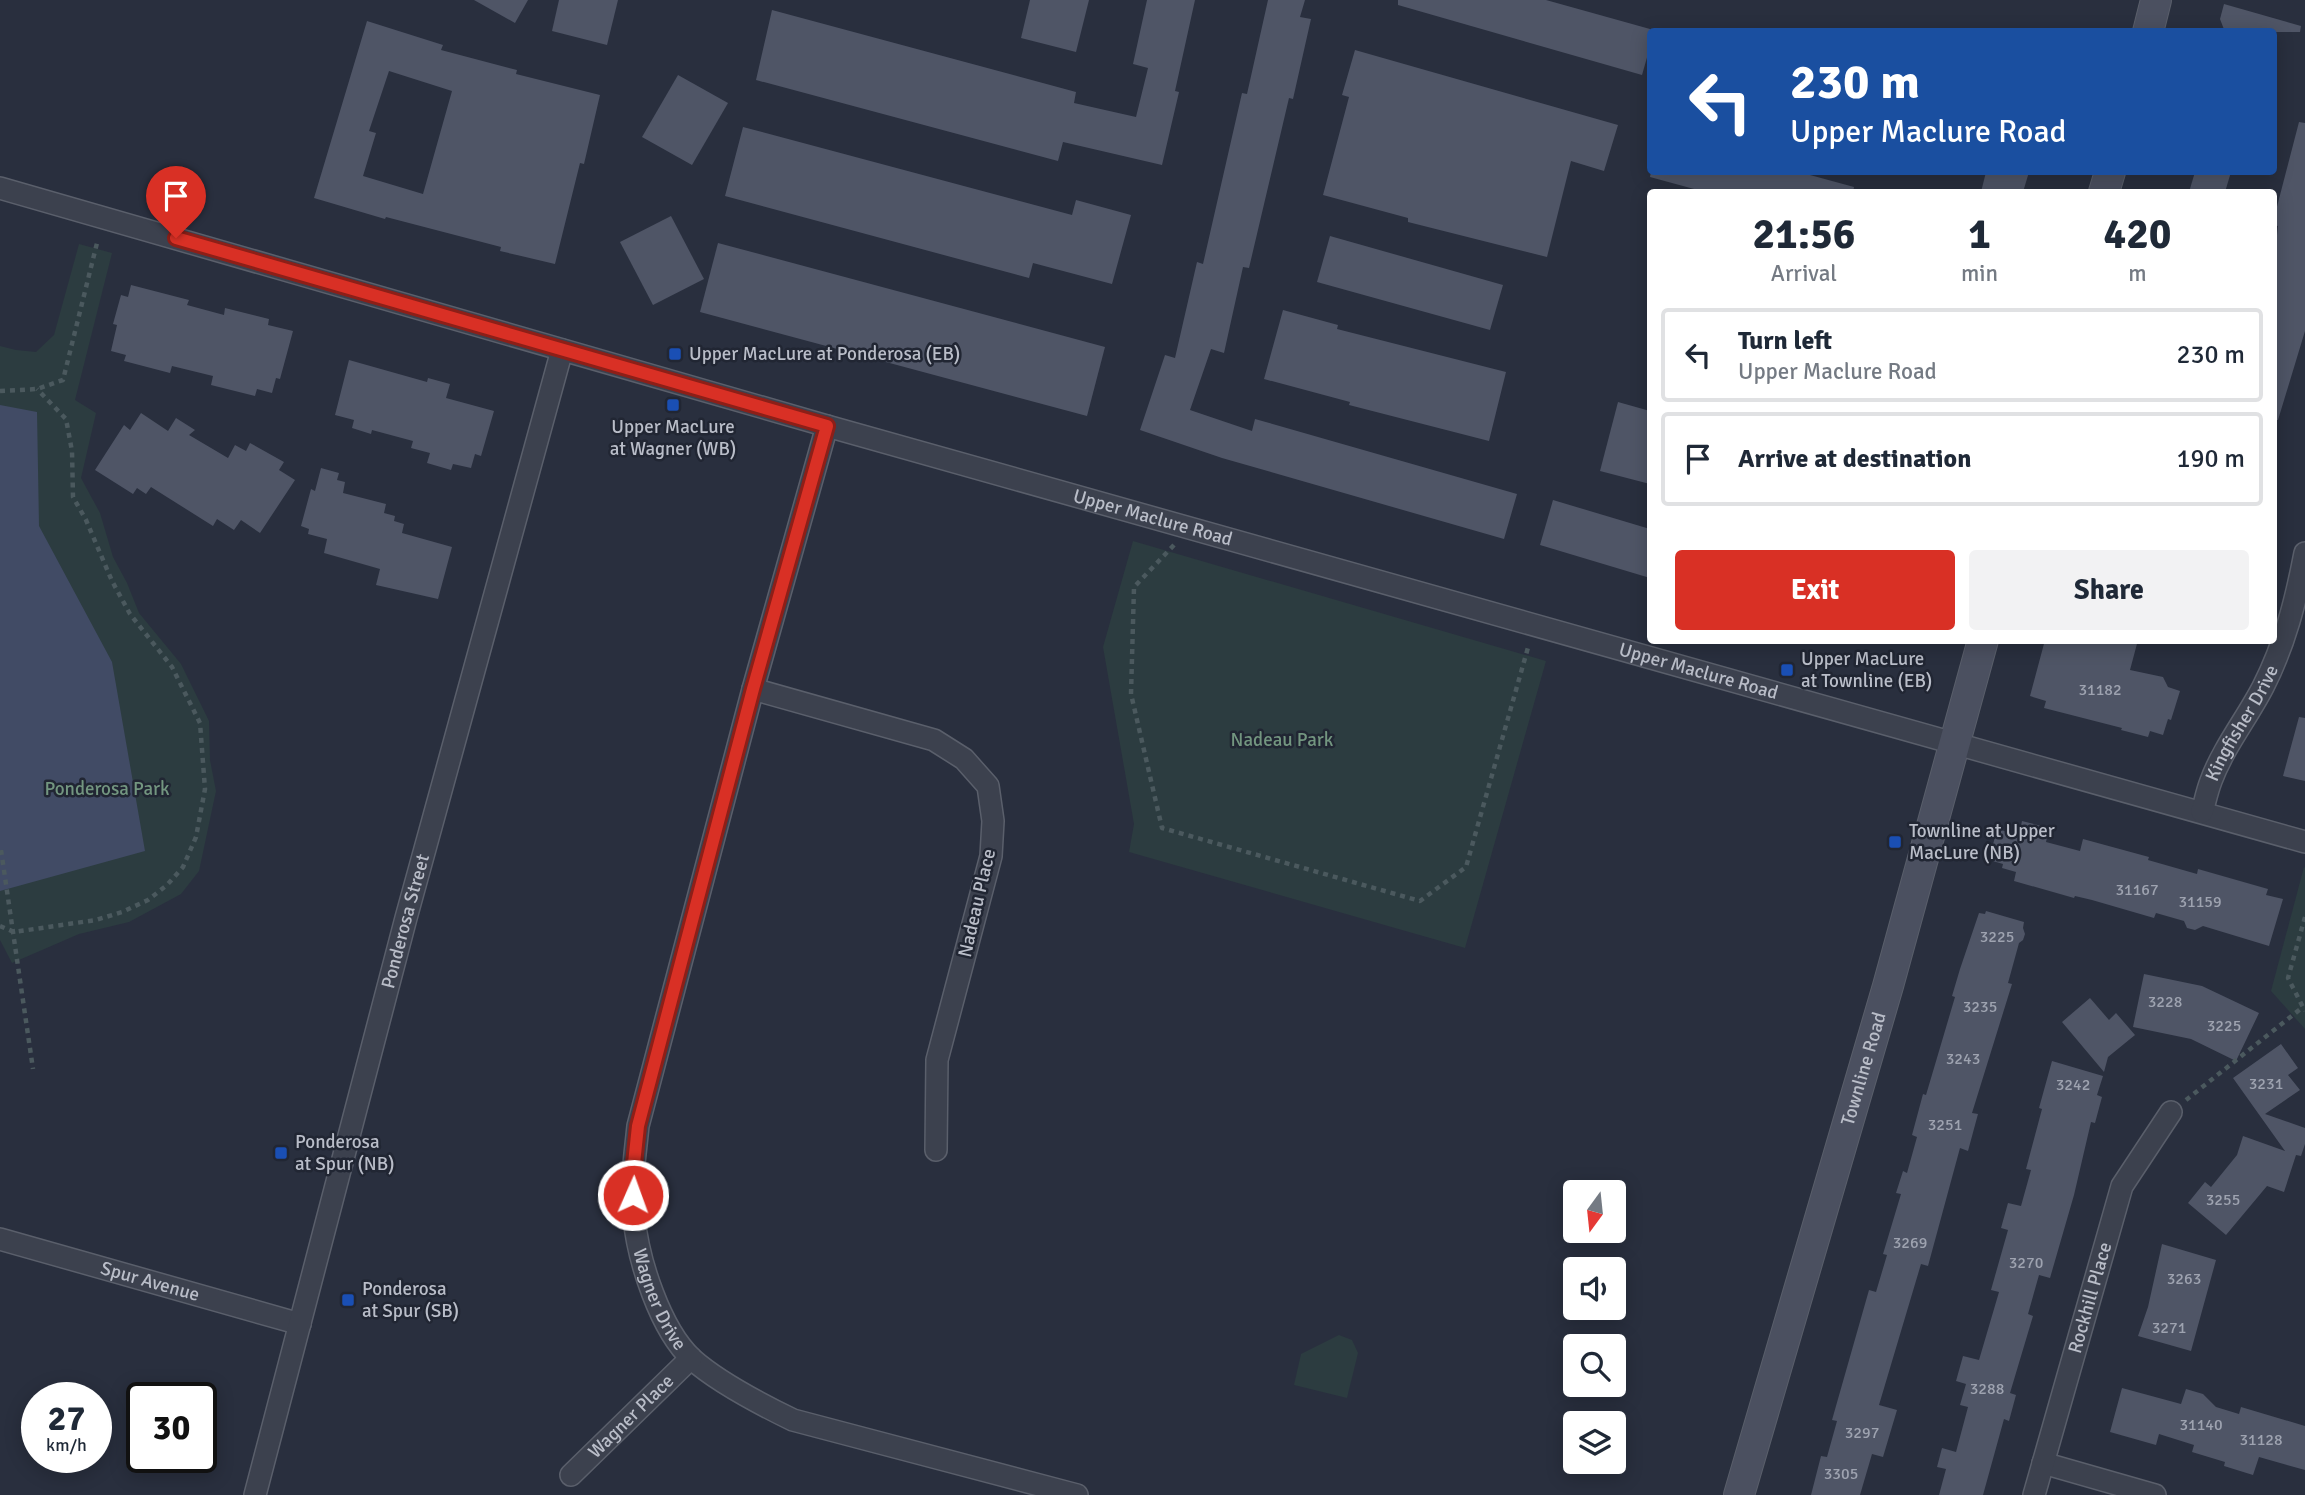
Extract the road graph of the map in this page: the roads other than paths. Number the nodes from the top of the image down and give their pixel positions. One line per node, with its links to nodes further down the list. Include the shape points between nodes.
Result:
1 (2156, 0): 2 (street)
2 (2149, 28)
3 (0, 188): 4 (street, Upper Maclure Road)
4 (562, 350): 5 (street, Upper Maclure Road); 15 (street, Ponderosa Street)
5 (827, 426): 8 (street, Wagner Drive); 9 (street, Upper Maclure Road)
6 (2305, 553): 10 (street, Kingfisher Drive, via 2296,604 2280,650 2211,780)
7 (1982, 644): 9 (street, Townline Road)
8 (753, 689): 13 (street, Nadeau Place, via 934,740 964,759 988,786 991,856 937,1060); 16 (street, Wagner Drive, via 638,1126 633,1173 633,1217 650,1290)
9 (1954, 745): 10 (street, Upper Maclure Road); 21 (street, Townline Road)
10 (2202, 813): 11 (street, Upper Maclure Road)
11 (2305, 842)
12 (2171, 1112): 17 (street, Rockhill Place, via 2122,1186)
13 (936, 1150)
14 (0, 1239): 15 (street, Spur Avenue)
15 (300, 1324): 19 (street, Ponderosa Street)
16 (691, 1358): 18 (street, Wagner Place); 20 (street, Wagner Drive, via 758,1403 793,1420)
17 (2043, 1463): 22 (street, Rockhill Place); 23 (street)
18 (571, 1475)
19 (255, 1495)
20 (1077, 1495)
21 (1739, 1495)
22 (2034, 1495)
23 (2155, 1495)

